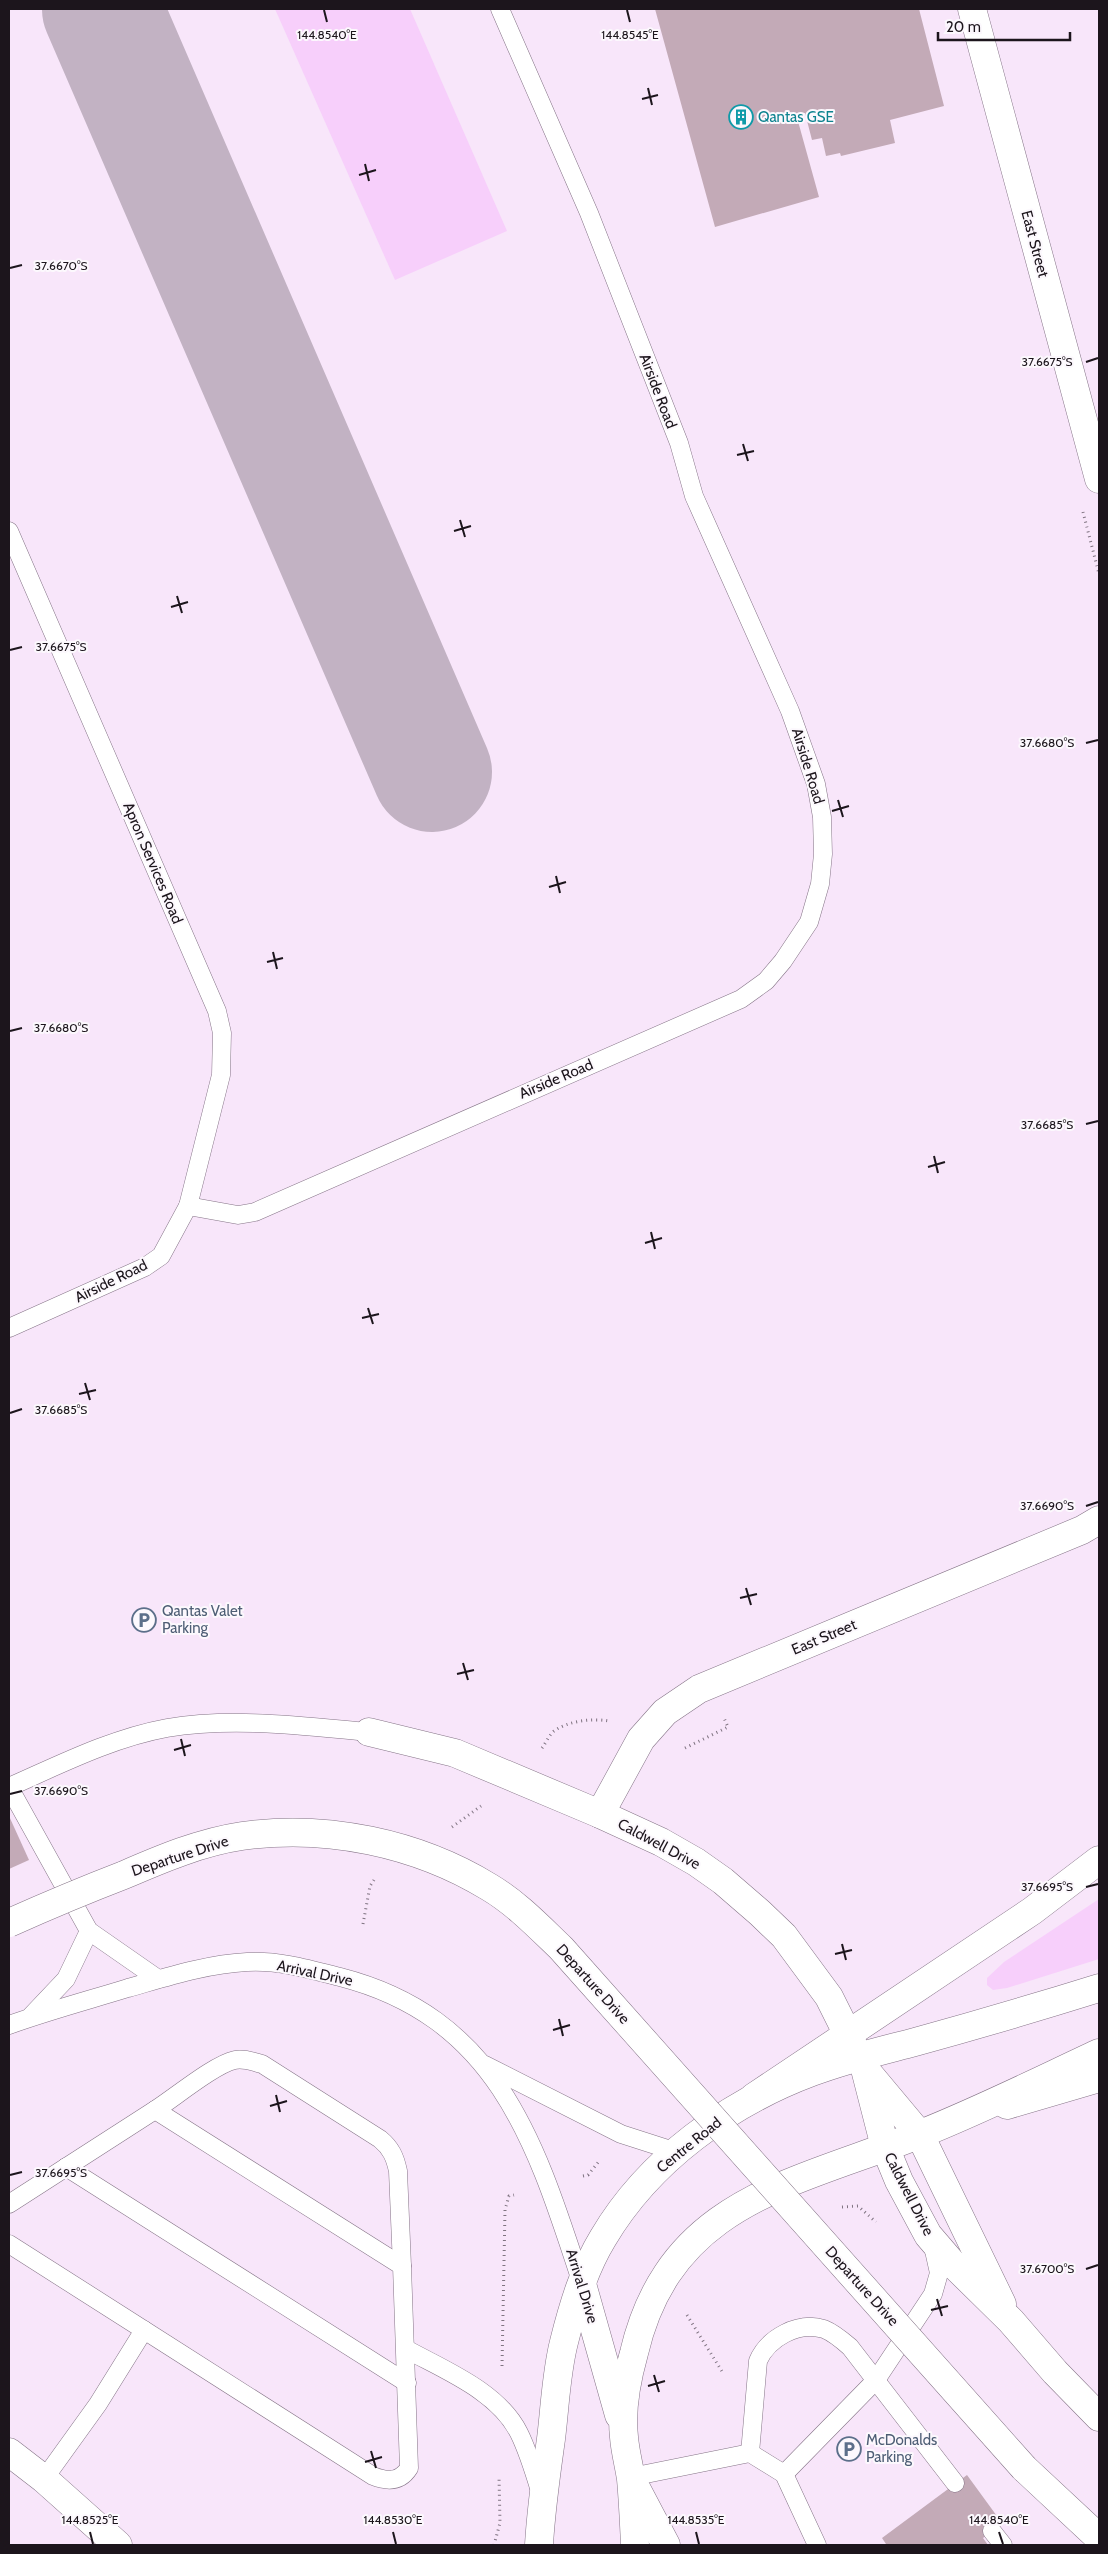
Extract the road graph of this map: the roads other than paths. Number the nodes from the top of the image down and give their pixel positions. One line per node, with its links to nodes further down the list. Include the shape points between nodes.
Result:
1 (500, 9): 5 (lane, Airside Road, via 589,213 679,443 694,496 808,758 822,817 820,884 809,922 797,942 766,981 741,998 248,1215)
2 (972, 9): 3 (main road, East Street)
3 (1099, 479)
4 (9, 531): 5 (lane, Apron Services Road, via 217,1011 222,1033 221,1075)
5 (188, 1206): 6 (lane, Airside Road, via 161,1256 145,1267)
6 (9, 1328)
7 (1099, 1520): 10 (main road, East Street, via 1073,1534 699,1689 665,1712 641,1738)
8 (368, 1732): 9 (lane, via 276,1723 166,1728 93,1752); 10 (main road, Caldwell Drive, via 455,1753)
9 (9, 1787): 13 (lane)
10 (600, 1814): 18 (main road, Caldwell Drive, via 696,1862 760,1913 806,1963 829,1997)
11 (1099, 1860): 18 (main road, Centre Road)
12 (9, 1923): 42 (main road, Departure Drive, bridge, via 169,1856 241,1836 277,1833 345,1836 401,1848 490,1887 561,1948)
13 (89, 1931): 14 (lane); 16 (lane, via 66,1979)
14 (158, 1980): 16 (lane, Arrival Drive); 20 (lane, Arrival Drive, via 247,1962 291,1964 373,1986 404,2000 451,2032)
15 (1099, 1988): 18 (main road)
16 (30, 2018): 17 (lane, Arrival Drive)
17 (9, 2024)
18 (857, 2053): 24 (main road, Caldwell Drive); 25 (main road, Caldwell Drive); 26 (main road, Centre Road, via 754,2097 699,2133)
19 (1099, 2053): 23 (main road)
20 (482, 2064): 26 (lane, Arrival Drive, via 621,2134); 32 (lane, Arrival Drive, via 517,2114 529,2138)
21 (1099, 2078): 23 (main road)
22 (155, 2110): 27 (lane); 31 (lane); 31 (lane, via 234,2060 262,2064 288,2080 388,2146 396,2159)
23 (949, 2123): 24 (main road)
24 (920, 2135): 25 (main road); 33 (main road, Caldwell Drive)
25 (885, 2147): 29 (main road, Caldwell Drive); 39 (main road, via 765,2193 730,2211 704,2231 679,2257 662,2278 642,2323 629,2379)
26 (677, 2152): 32 (main road, Centre Road, via 650,2176 618,2215 602,2239)
27 (66, 2166): 28 (lane); 37 (lane)
28 (9, 2204)
29 (928, 2235): 33 (main road, Caldwell Drive, via 958,2270); 36 (lane, via 938,2262 936,2286)
30 (9, 2244): 34 (lane)
31 (402, 2266): 35 (lane)
32 (582, 2284): 39 (main road, Arrival Drive); 47 (main road, Centre Road, via 564,2344)
33 (1011, 2321): 38 (main road, Caldwell Drive)
34 (144, 2330): 37 (lane, via 381,2479 400,2478 409,2468); 45 (lane, via 98,2404)
35 (406, 2348): 37 (lane); 47 (lane, via 475,2388 499,2406 518,2431)
36 (876, 2380): 41 (lane, via 850,2347 837,2335 823,2329 807,2327 773,2339 758,2361); 43 (lane); 46 (lane)
37 (407, 2383)
38 (1099, 2417)
39 (624, 2436): 44 (main road)
40 (9, 2452): 45 (main road)
41 (750, 2453): 43 (lane); 44 (lane)
42 (1024, 2468): 49 (main road); 56 (main road)
43 (784, 2474): 54 (lane)
44 (631, 2478): 52 (main road); 53 (main road)
45 (44, 2479): 50 (main road)
46 (955, 2484)
47 (542, 2496): 51 (main road, Centre Road)
48 (992, 2531): 55 (lane)
49 (1099, 2538)
50 (118, 2545)
51 (539, 2545)
52 (634, 2545)
53 (666, 2545)
54 (817, 2545)
55 (1003, 2545)
56 (1080, 2545)

